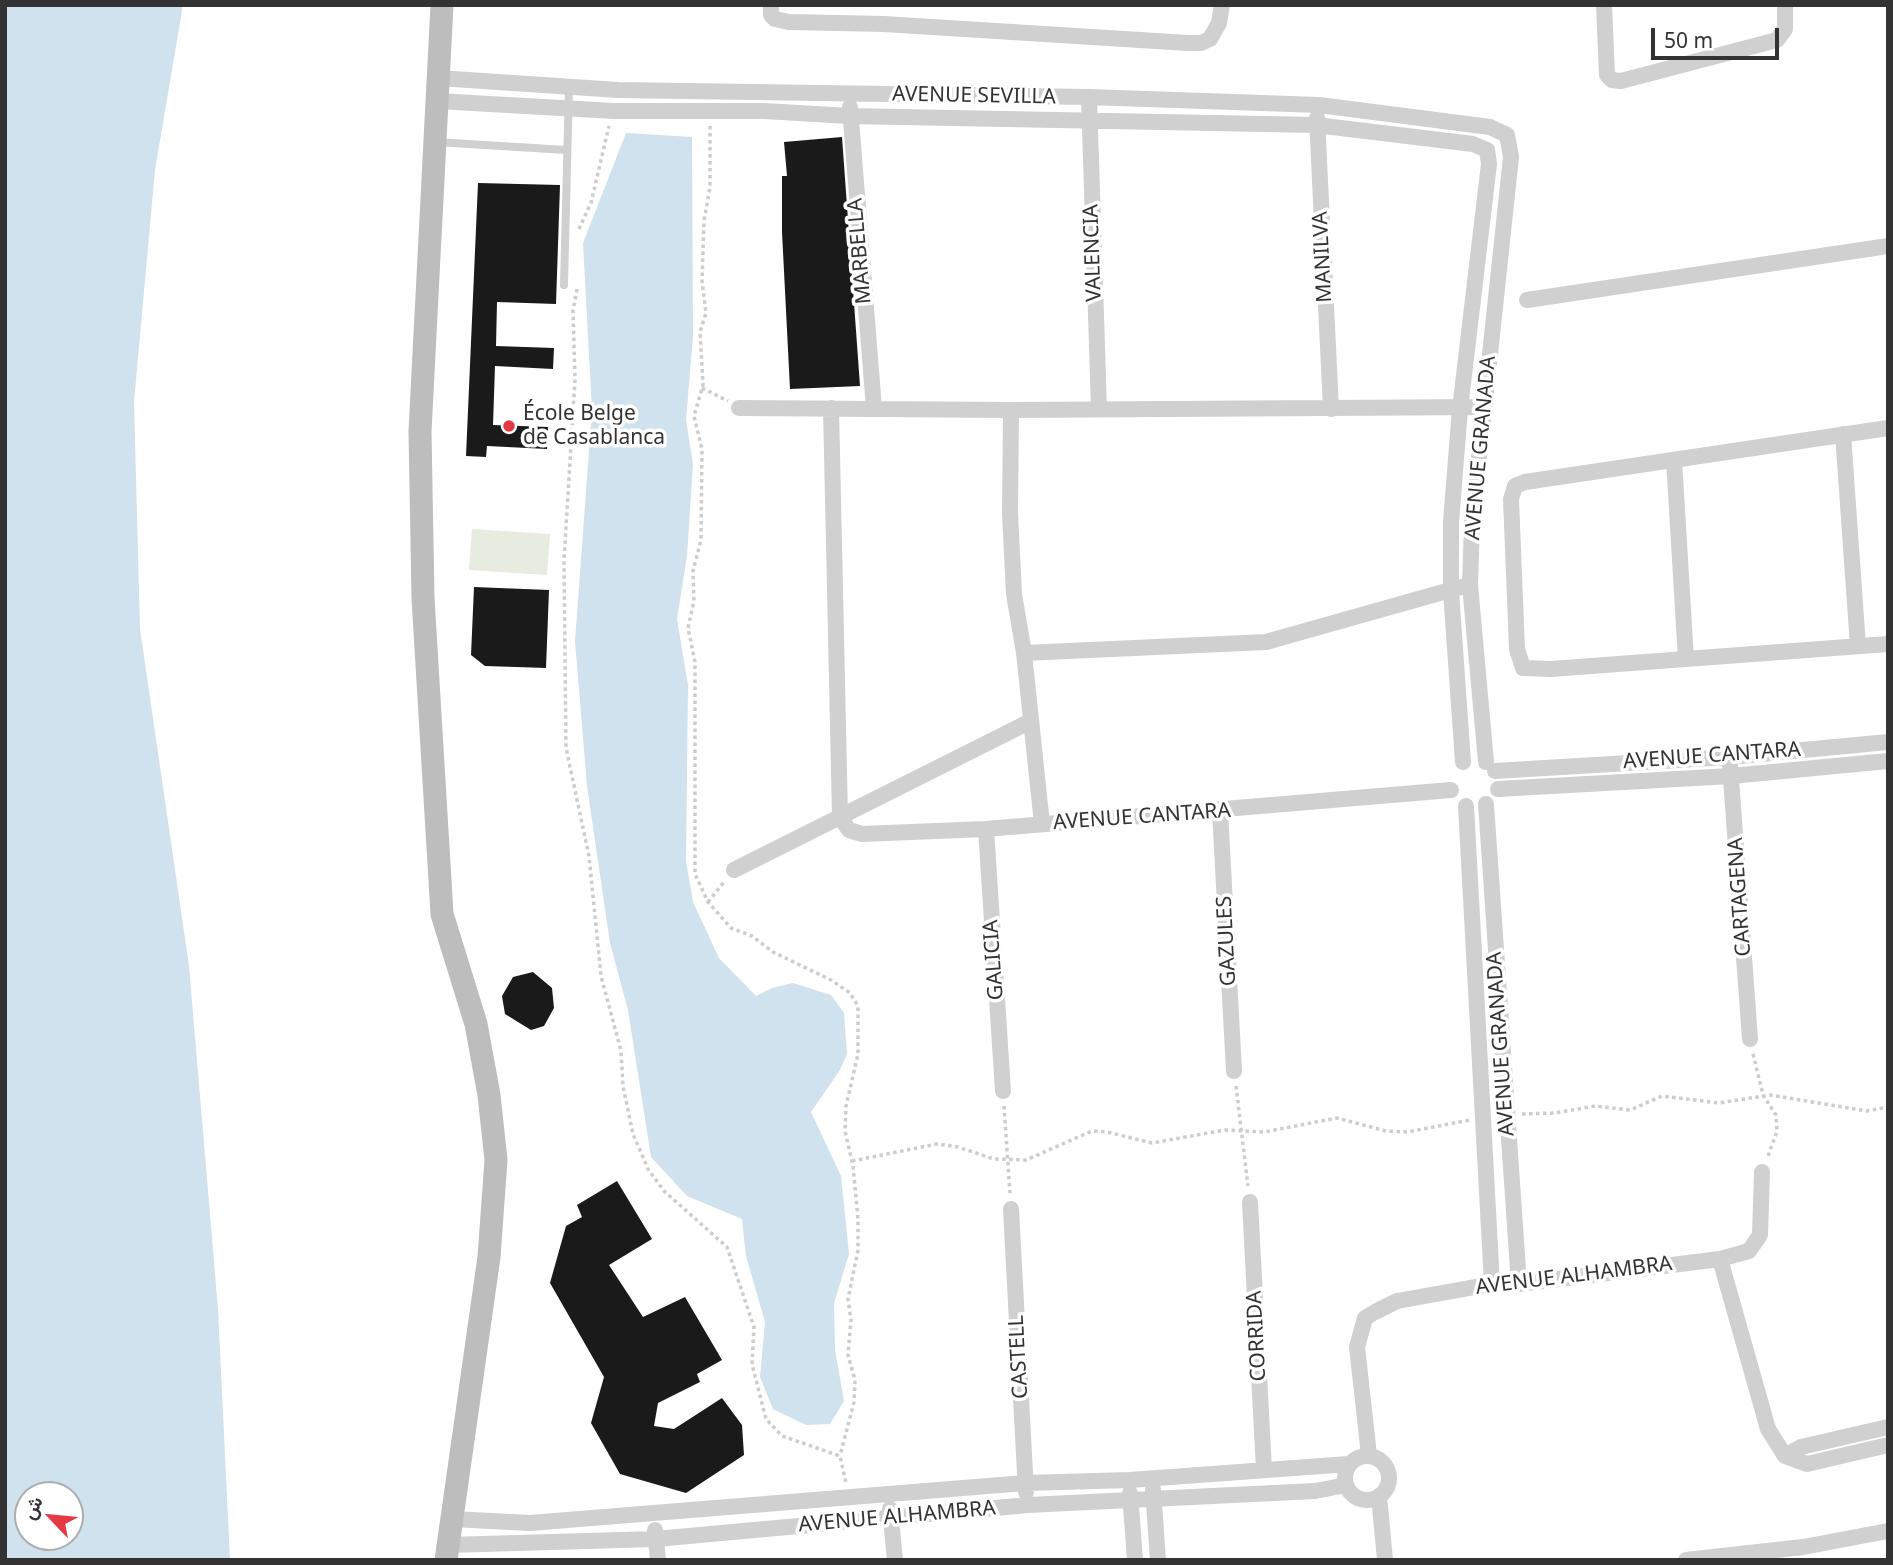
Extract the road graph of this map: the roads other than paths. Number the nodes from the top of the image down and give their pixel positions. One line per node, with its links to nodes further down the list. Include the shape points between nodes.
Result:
1 (442, 5): 6 (street)
2 (771, 5): 3 (street, via 775,19 789,22 1188,43 1210,39)
3 (1222, 5)
4 (1604, 5): 5 (street, via 1607,75 1621,82 1776,40 1785,29)
5 (1785, 5)
6 (438, 78): 7 (street, AVENUE SEVILLA); 10 (street)
7 (569, 86): 8 (street, AVENUE SEVILLA); 12 (lane)
8 (850, 95): 9 (street, AVENUE SEVILLA); 13 (street, MARBELLA)
9 (1088, 97): 11 (street, AVENUE SEVILLA); 14 (street, VALENCIA)
10 (437, 101): 12 (street, AVENUE SEVILLA); 17 (street)
11 (1319, 104): 15 (street, MANILVA); 16 (street, AVENUE SEVILLA, via 1490,127)
12 (568, 115): 13 (street, AVENUE SEVILLA, via 764,111); 18 (lane)
13 (849, 116): 14 (street, AVENUE SEVILLA); 26 (street, MARBELLA)
14 (1088, 121): 15 (street, AVENUE SEVILLA); 27 (street, VALENCIA)
15 (1316, 125): 19 (street, AVENUE SEVILLA, via 1473,144); 28 (street, MANILVA)
16 (1507, 135): 19 (street); 23 (street, AVENUE GRANADA, via 1510,157)
17 (435, 142): 18 (lane); 84 (street, via 420,443 437,855 442,914 478,1035 496,1160 489,1257)
18 (566, 150): 21 (lane)
19 (1487, 150): 29 (street, AVENUE GRANADA)
20 (1888, 246): 22 (street)
21 (564, 285)
22 (1527, 300)
23 (1484, 407): 29 (street); 34 (street, AVENUE GRANADA)
24 (739, 408): 25 (street)
25 (831, 408): 26 (street); 52 (street)
26 (874, 408): 30 (street)
27 (1099, 409): 28 (street); 30 (street)
28 (1331, 409): 29 (street)
29 (1460, 409): 35 (street, AVENUE GRANADA)
30 (1011, 410): 38 (street, via 1014,594)
31 (1888, 428): 32 (street)
32 (1843, 434): 33 (street); 37 (street)
33 (1674, 460): 39 (street); 39 (street, via 1515,486 1511,499 1517,649 1519,662 1528,669)
34 (1470, 585): 35 (street); 45 (street, AVENUE GRANADA)
35 (1451, 591): 38 (street, via 1266,642); 44 (street, AVENUE GRANADA)
36 (1888, 644): 37 (street)
37 (1858, 646): 39 (street)
38 (1024, 653): 40 (street)
39 (1686, 659)
40 (1031, 721): 52 (street); 53 (street)
41 (1888, 741): 42 (street, AVENUE CANTARA)
42 (1729, 757): 45 (street, AVENUE CANTARA); 46 (street, CARTAGENA)
43 (1888, 761): 46 (street)
44 (1463, 762): 45 (street, via 1471,759); 48 (street, via 1452,774)
45 (1491, 767): 47 (street)
46 (1731, 776): 47 (street); 56 (street, CARTAGENA)
47 (1498, 789): 49 (street)
48 (1451, 790): 50 (street); 51 (street, AVENUE CANTARA)
49 (1486, 804): 50 (street); 64 (street, AVENUE GRANADA)
50 (1466, 806): 63 (street, AVENUE GRANADA)
51 (1220, 811): 53 (street, AVENUE CANTARA); 57 (street, GAZULES)
52 (840, 817): 54 (street, AVENUE CANTARA, via 849,830 862,834); 55 (street)
53 (1042, 824): 54 (street, AVENUE CANTARA)
54 (986, 829): 58 (street, GALICIA)
55 (734, 870)
56 (1750, 1038)
57 (1234, 1071)
58 (1003, 1091)
59 (1762, 1172): 62 (street, AVENUE ALHAMBRA, via 1760,1235 1749,1251)
60 (1250, 1202): 72 (street, CORRIDA)
61 (1011, 1209): 75 (street, CASTELL)
62 (1720, 1259): 64 (street, AVENUE ALHAMBRA); 69 (street, via 1768,1429)
63 (1492, 1284): 64 (street, AVENUE ALHAMBRA); 68 (street, AVENUE ALHAMBRA, via 1397,1300 1365,1318 1357,1347)
64 (1519, 1284)
65 (1888, 1427): 66 (street)
66 (1819, 1443): 69 (street); 70 (street)
67 (1888, 1445): 70 (street)
68 (1369, 1455): 71 (street); 78 (street, via 1381,1461 1388,1472 1389,1483)
69 (1785, 1455): 70 (street, via 1807,1464)
70 (1823, 1460)
71 (1349, 1464): 72 (street, AVENUE ALHAMBRA); 76 (street)
72 (1264, 1470): 73 (street, AVENUE ALHAMBRA)
73 (1152, 1477): 74 (street, AVENUE ALHAMBRA); 79 (street)
74 (1130, 1480): 75 (street, AVENUE ALHAMBRA); 80 (street)
75 (1025, 1483): 77 (street, AVENUE ALHAMBRA); 81 (street, CASTELL)
76 (1346, 1485): 78 (street, via 1359,1499); 79 (street, AVENUE ALHAMBRA, via 1315,1491)
77 (889, 1496): 82 (street, AVENUE ALHAMBRA); 83 (street)
78 (1379, 1496): 92 (street)
79 (1154, 1499): 80 (street, AVENUE ALHAMBRA); 91 (street)
80 (1130, 1501): 81 (street, AVENUE ALHAMBRA); 90 (street)
81 (1028, 1505): 83 (street, AVENUE ALHAMBRA)
82 (654, 1514): 84 (street, AVENUE ALHAMBRA, via 530,1523); 86 (street)
83 (891, 1518): 86 (street, AVENUE ALHAMBRA); 89 (street)
84 (452, 1519): 87 (street)
85 (1888, 1531): 93 (street, via 1803,1547)
86 (656, 1538): 87 (street, AVENUE ALHAMBRA); 88 (street)
87 (447, 1553)
88 (658, 1560)
89 (895, 1560)
90 (1135, 1560)
91 (1158, 1560)
92 (1385, 1560)
93 (1686, 1560)

